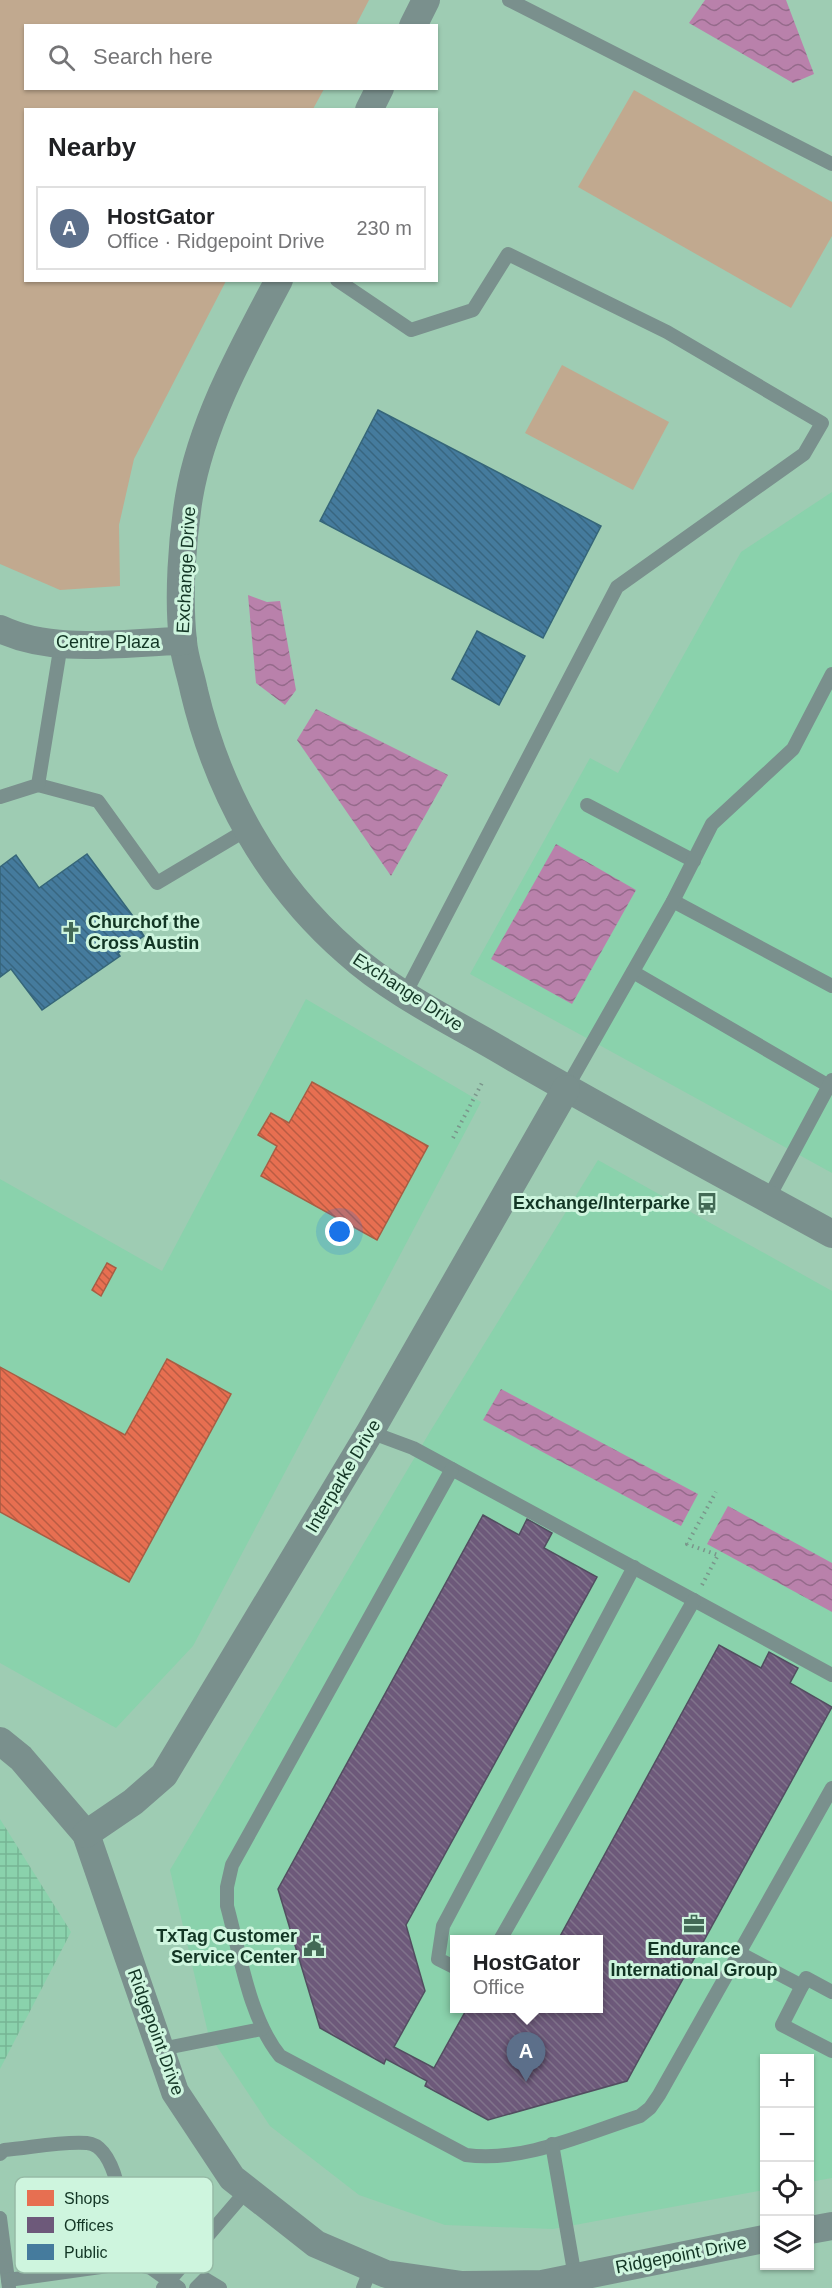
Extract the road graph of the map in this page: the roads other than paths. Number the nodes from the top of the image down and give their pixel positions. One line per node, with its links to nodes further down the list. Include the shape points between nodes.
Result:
1 (426, 0): 3 (street)
2 (509, 0): 6 (lane)
3 (414, 24)
4 (379, 90): 5 (street)
5 (370, 108)
6 (832, 164)
7 (278, 282): 10 (street, Exchange Drive, via 210,424 190,496 183,566)
8 (340, 282): 21 (lane, via 411,330 473,310 508,254 667,332 822,423 804,454 617,587)
9 (0, 629): 11 (street, Centre Plaza)
10 (183, 641): 11 (street, Centre Plaza); 16 (street, Exchange Drive, via 200,713 222,780)
11 (61, 644): 13 (lane)
12 (832, 674): 17 (lane, via 793,749 712,824)
13 (38, 785): 14 (lane); 16 (lane, via 98,801 157,883)
14 (0, 796)
15 (587, 805): 17 (lane)
16 (246, 830): 21 (street, Exchange Drive, via 293,897 339,945)
17 (694, 861): 18 (lane)
18 (673, 902): 19 (lane); 20 (lane)
19 (633, 972): 22 (lane); 23 (lane)
20 (832, 986)
21 (405, 994): 23 (street, Exchange Drive)
22 (830, 1083): 24 (lane)
23 (566, 1089): 24 (street, Exchange Drive); 26 (street, Interparke Drive)
24 (768, 1199): 25 (street, Exchange Drive)
25 (832, 1234)
26 (370, 1432): 27 (lane, via 413,1448); 33 (street, Interparke Drive, via 164,1775)
27 (452, 1469): 28 (lane); 39 (lane, via 232,1865 226,1887 227,1906)
28 (634, 1567): 29 (lane); 36 (lane, via 442,1926 438,1959)
29 (694, 1600): 30 (lane); 34 (lane)
30 (832, 1675)
31 (0, 1741): 33 (street, Ridgepoint Drive, via 21,1758)
32 (832, 1788): 35 (lane)
33 (86, 1834): 40 (street, Ridgepoint Drive)
34 (503, 1935)
35 (740, 1953): 37 (lane); 42 (lane, via 650,2108 640,2116)
36 (450, 1965)
37 (802, 1986): 38 (lane, via 806,1978); 41 (lane, via 782,2025)
38 (832, 1992)
39 (262, 2029): 40 (lane); 42 (lane, via 280,2056 466,2155 504,2156)
40 (161, 2049): 45 (street, Ridgepoint Drive, via 175,2092 232,2178)
41 (832, 2051)
42 (552, 2144): 54 (lane)
43 (0, 2154): 44 (lane, via 4,2150 89,2143 106,2155)
44 (116, 2177)
45 (247, 2190): 49 (lane); 55 (street, Ridgepoint Drive)
46 (0, 2218): 56 (lane)
47 (832, 2226): 48 (street)
48 (814, 2229)
49 (213, 2232)
50 (760, 2240): 54 (street, Ridgepoint Drive)
51 (72, 2273): 56 (lane)
52 (157, 2273): 57 (lane)
53 (181, 2273): 57 (lane)
54 (575, 2277): 58 (street, Ridgepoint Drive)
55 (367, 2278): 58 (street, Ridgepoint Drive, via 386,2274 462,2285)
56 (9, 2284)
57 (171, 2285)
58 (532, 2286)
59 (196, 2288): 60 (lane, via 205,2279)
60 (220, 2288)

